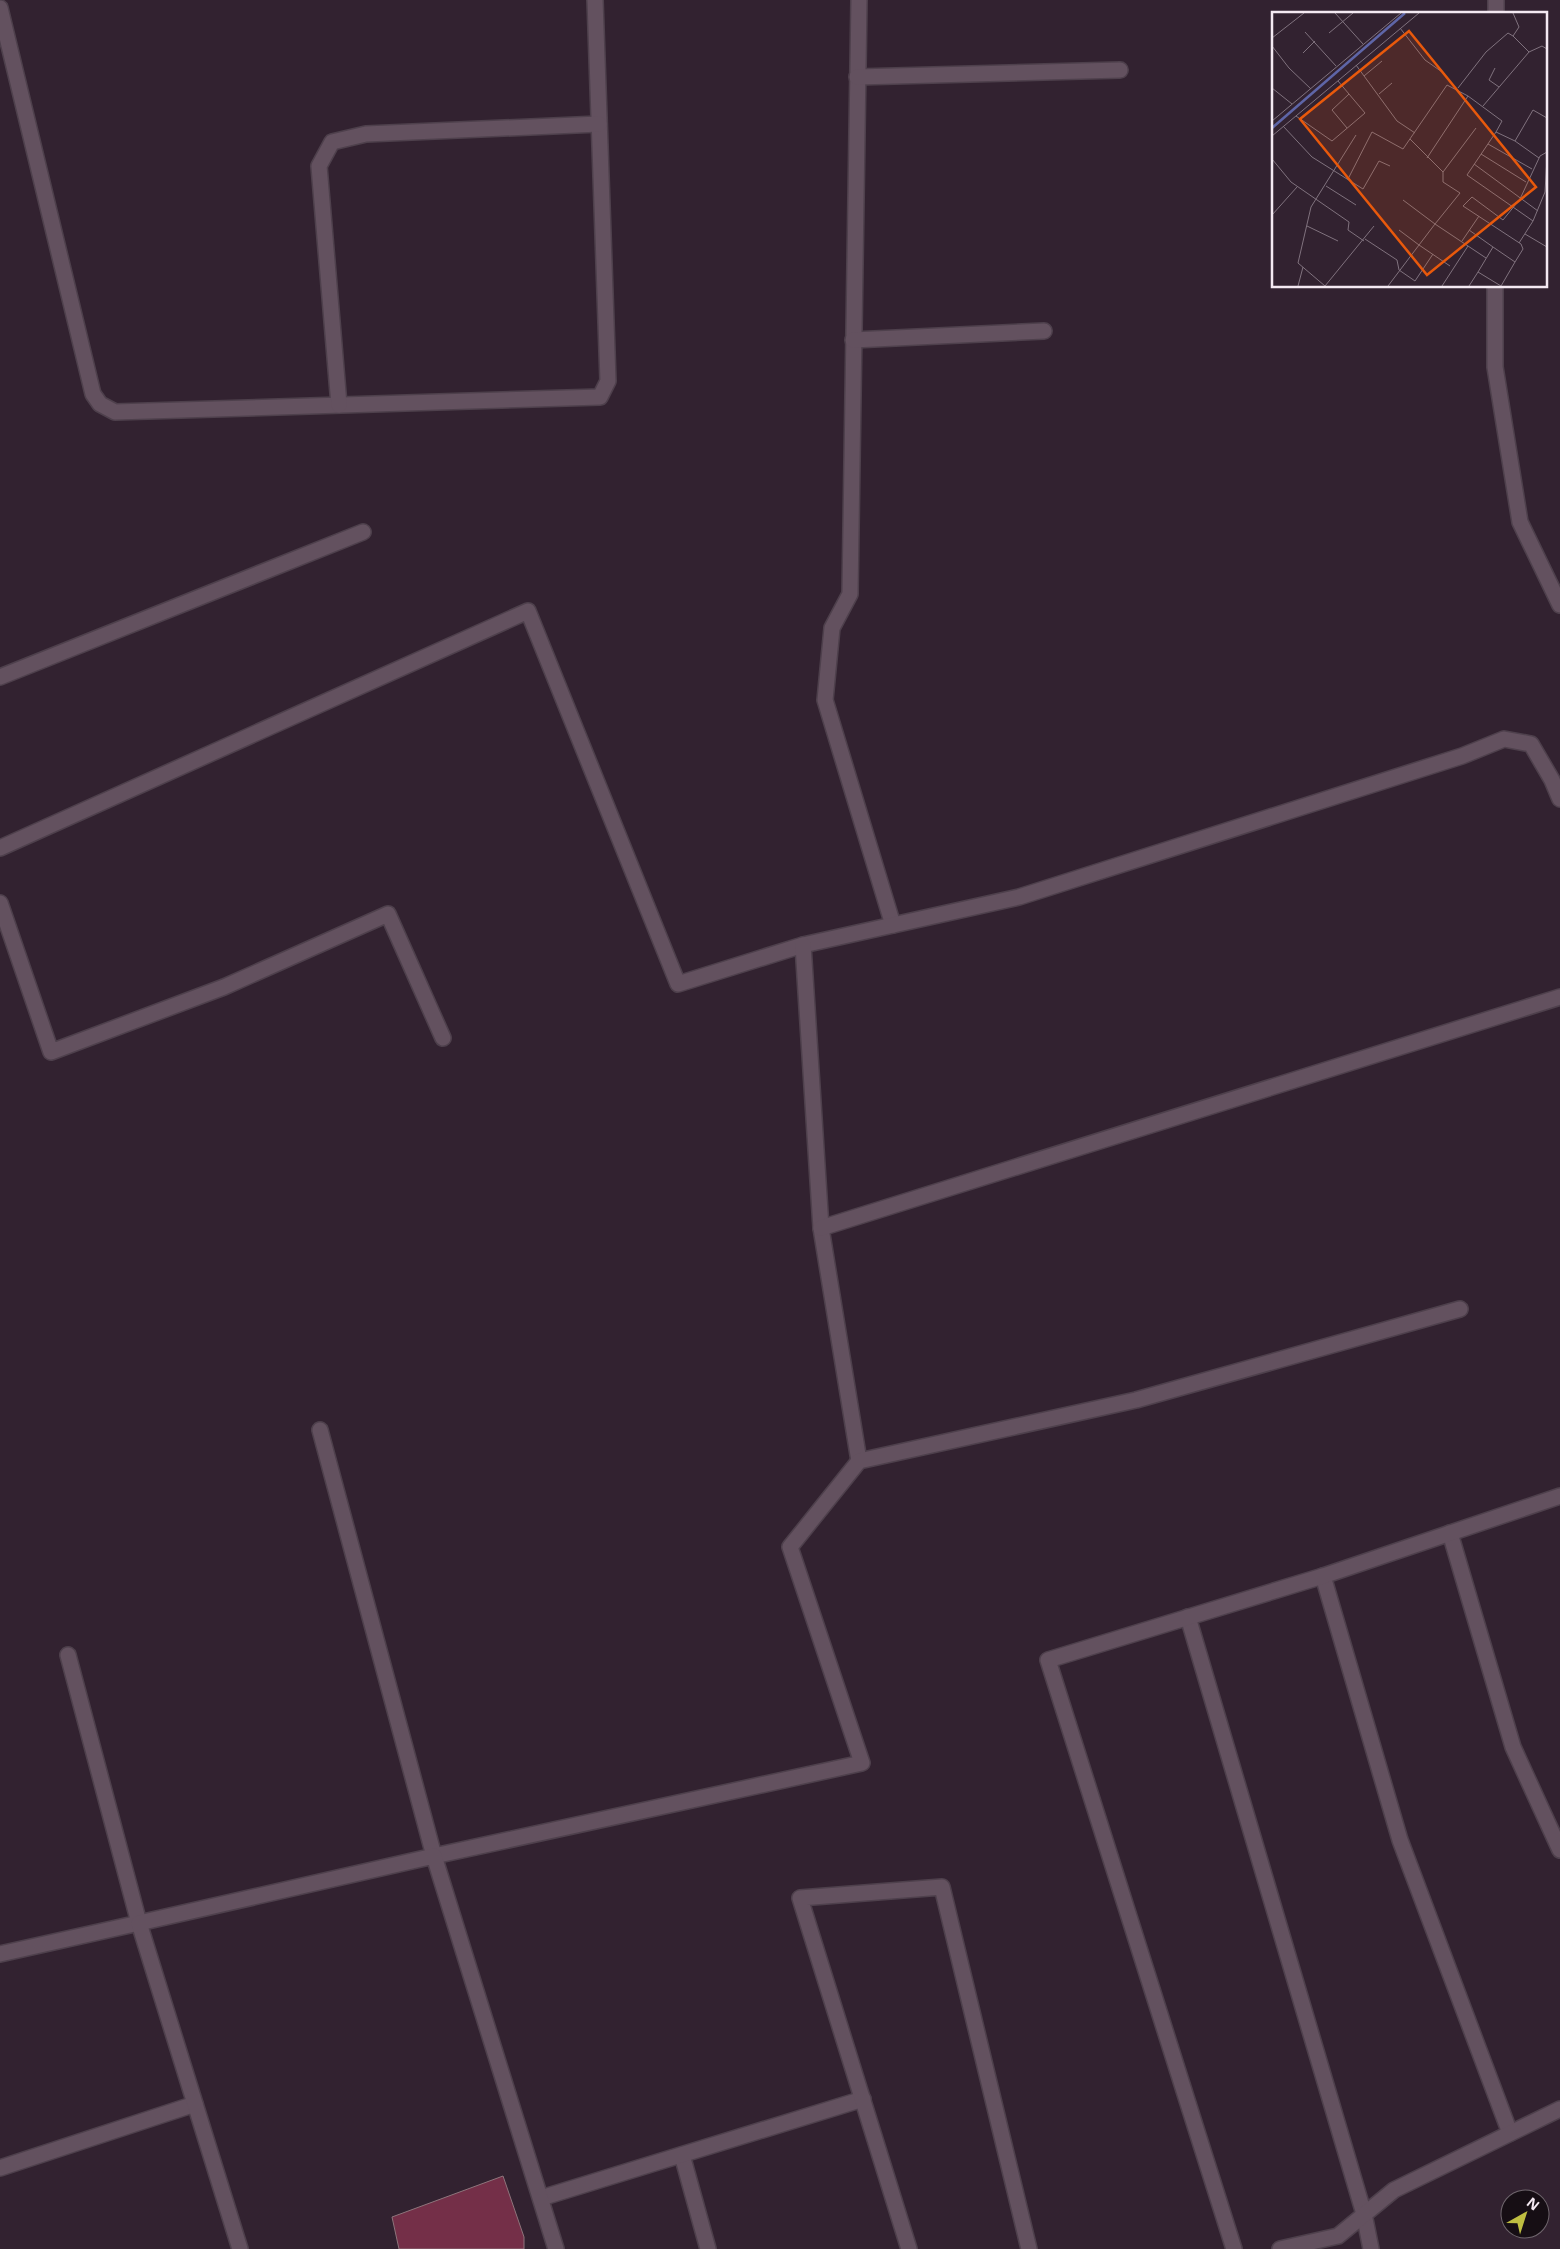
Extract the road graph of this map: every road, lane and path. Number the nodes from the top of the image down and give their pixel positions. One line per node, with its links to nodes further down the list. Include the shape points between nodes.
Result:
1 (595, 0): 6 (street)
2 (858, 0): 5 (street)
3 (0, 8): 10 (street, via 93,394 100,404 115,412)
4 (1120, 70): 5 (street)
5 (857, 77): 9 (street)
6 (599, 124): 10 (street, via 366,134 332,142 319,166); 10 (street, via 608,381 600,397)
7 (1494, 288): 12 (street, via 1494,367 1520,522)
8 (1044, 330): 9 (street)
9 (853, 340): 17 (street, via 850,594 832,628 825,700)
10 (339, 405)
11 (363, 532): 13 (street)
12 (1560, 605)
13 (0, 677)
14 (1560, 799): 17 (street, via 1531,744 1504,739 1462,756 1019,896)
15 (0, 848): 18 (street, via 528,611 678,984)
16 (0, 903): 20 (street, via 51,1052 224,987 388,914)
17 (893, 925): 18 (street)
18 (803, 945): 21 (street)
19 (1560, 997): 21 (street)
20 (443, 1038)
21 (821, 1228): 24 (street)
22 (1460, 1309): 24 (street, via 1136,1400)
23 (320, 1430): 31 (street)
24 (859, 1461): 31 (street, via 790,1547 862,1763)
25 (1560, 1496): 26 (street)
26 (1450, 1532): 27 (street); 30 (street, via 1513,1747)
27 (1322, 1576): 28 (street); 37 (street, via 1400,1840)
28 (1188, 1617): 41 (street); 47 (street, via 1048,1660)
29 (68, 1655): 32 (street)
30 (1560, 1850)
31 (434, 1856): 32 (street); 40 (street)
32 (139, 1923): 33 (street); 35 (street)
33 (0, 1954)
34 (863, 2099): 38 (street); 45 (street); 46 (street, via 800,1898 942,1887)
35 (195, 2104): 39 (street); 42 (street)
36 (1560, 2109): 37 (street)
37 (1510, 2133): 41 (street, via 1394,2190)
38 (682, 2155): 40 (street); 44 (street)
39 (0, 2168)
40 (541, 2198): 43 (street)
41 (1364, 2214): 48 (street, via 1338,2236); 49 (street)
42 (240, 2249)
43 (556, 2249)
44 (708, 2249)
45 (909, 2249)
46 (1029, 2249)
47 (1234, 2249)
48 (1280, 2249)
49 (1371, 2249)

